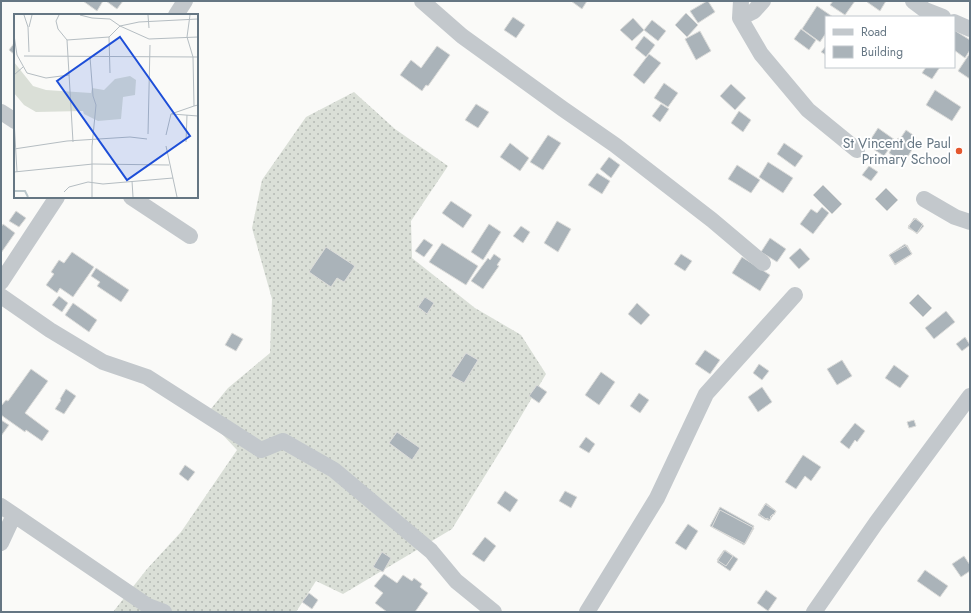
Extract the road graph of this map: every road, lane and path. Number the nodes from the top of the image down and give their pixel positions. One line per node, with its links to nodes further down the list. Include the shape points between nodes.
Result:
1 (185, 1): 6 (street)
2 (422, 1): 19 (street, via 462,36 615,145)
3 (741, 1): 8 (street)
4 (763, 1): 8 (street, via 754,11)
5 (913, 1): 7 (street)
6 (177, 14)
7 (940, 16)
8 (740, 18): 13 (street, via 761,54 808,110)
9 (955, 22): 10 (street)
10 (970, 29)
11 (1, 112): 12 (street)
12 (14, 120)
13 (857, 150)
14 (56, 198): 20 (street)
15 (133, 198): 18 (street)
16 (924, 199): 17 (street, via 955,217)
17 (970, 222)
18 (190, 236)
19 (763, 263)
20 (1, 282)
21 (795, 295): 29 (street, via 706,394 656,498)
22 (1, 296): 28 (street, via 103,362 147,377 261,450 283,441 334,470 431,551 456,582)
23 (970, 396): 30 (street)
24 (1, 506): 25 (street)
25 (14, 515): 26 (street); 27 (street, via 148,606)
26 (1, 543)
27 (164, 612)
28 (494, 612)
29 (587, 612)
30 (814, 612)

